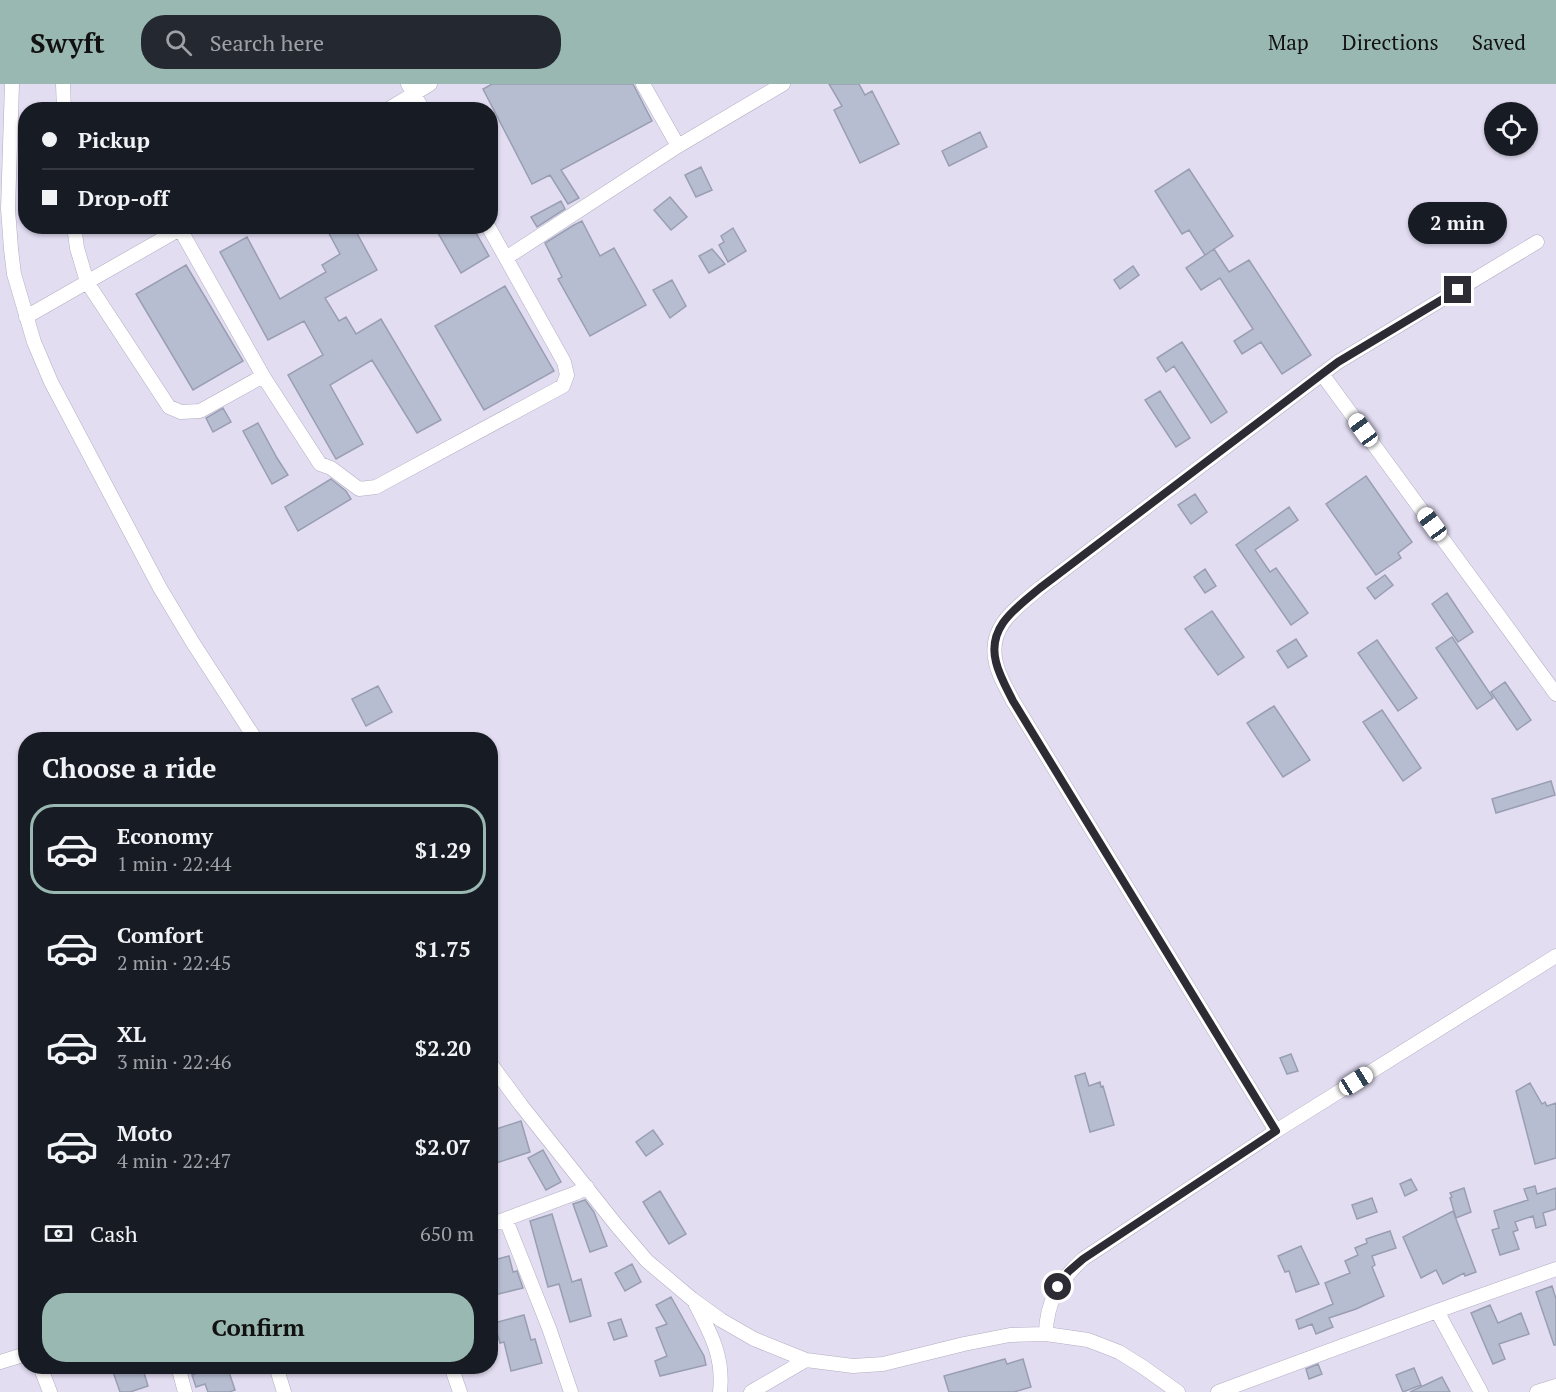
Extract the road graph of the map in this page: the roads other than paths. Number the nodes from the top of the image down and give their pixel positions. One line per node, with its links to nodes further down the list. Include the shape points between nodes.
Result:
1 (12, 84): 7 (street)
2 (63, 84): 8 (street)
3 (430, 84): 6 (street)
4 (643, 84): 11 (street)
5 (783, 84): 11 (street)
6 (411, 89): 9 (street)
7 (5, 96): 10 (street)
8 (64, 102)
9 (396, 102)
10 (5, 123): 19 (street, via 11,249)
11 (678, 146): 17 (street)
12 (75, 234): 18 (street)
13 (172, 234): 18 (street)
14 (186, 234): 21 (street)
15 (492, 234): 17 (street)
16 (1537, 242): 20 (street)
17 (506, 258): 21 (street, via 564,362 567,375 563,386 376,487 359,489 320,464)
18 (87, 282): 19 (street); 21 (street, via 169,407 181,412 200,411)
19 (26, 317): 23 (street, via 51,382 160,588)
20 (1322, 374): 22 (street); 26 (street, via 1040,588 1006,617 994,642 996,664 1013,701)
21 (263, 376)
22 (1556, 694)
23 (251, 732)
24 (1556, 956): 26 (street)
25 (498, 1074): 27 (street)
26 (1276, 1131): 33 (street, via 1068,1272 1051,1304)
27 (587, 1187): 28 (street); 31 (street, via 647,1261)
28 (506, 1220): 29 (street); 47 (street)
29 (498, 1222)
30 (1556, 1269): 32 (street)
31 (692, 1299): 35 (street, via 754,1339); 48 (street, via 717,1350)
32 (1437, 1311): 50 (street); 51 (street)
33 (1046, 1334): 35 (street, via 1010,1335 883,1364 853,1366); 42 (street, via 1089,1340 1119,1352)
34 (18, 1356): 36 (street)
35 (806, 1360): 49 (street)
36 (0, 1362)
37 (43, 1374): 43 (street)
38 (180, 1374): 44 (street)
39 (278, 1374): 45 (street)
40 (454, 1374): 46 (street)
41 (1556, 1386): 52 (street)
42 (1174, 1391)
43 (50, 1392)
44 (185, 1392)
45 (284, 1392)
46 (460, 1392)
47 (571, 1392)
48 (720, 1392)
49 (751, 1392)
50 (1218, 1392)
51 (1480, 1392)
52 (1538, 1392)

